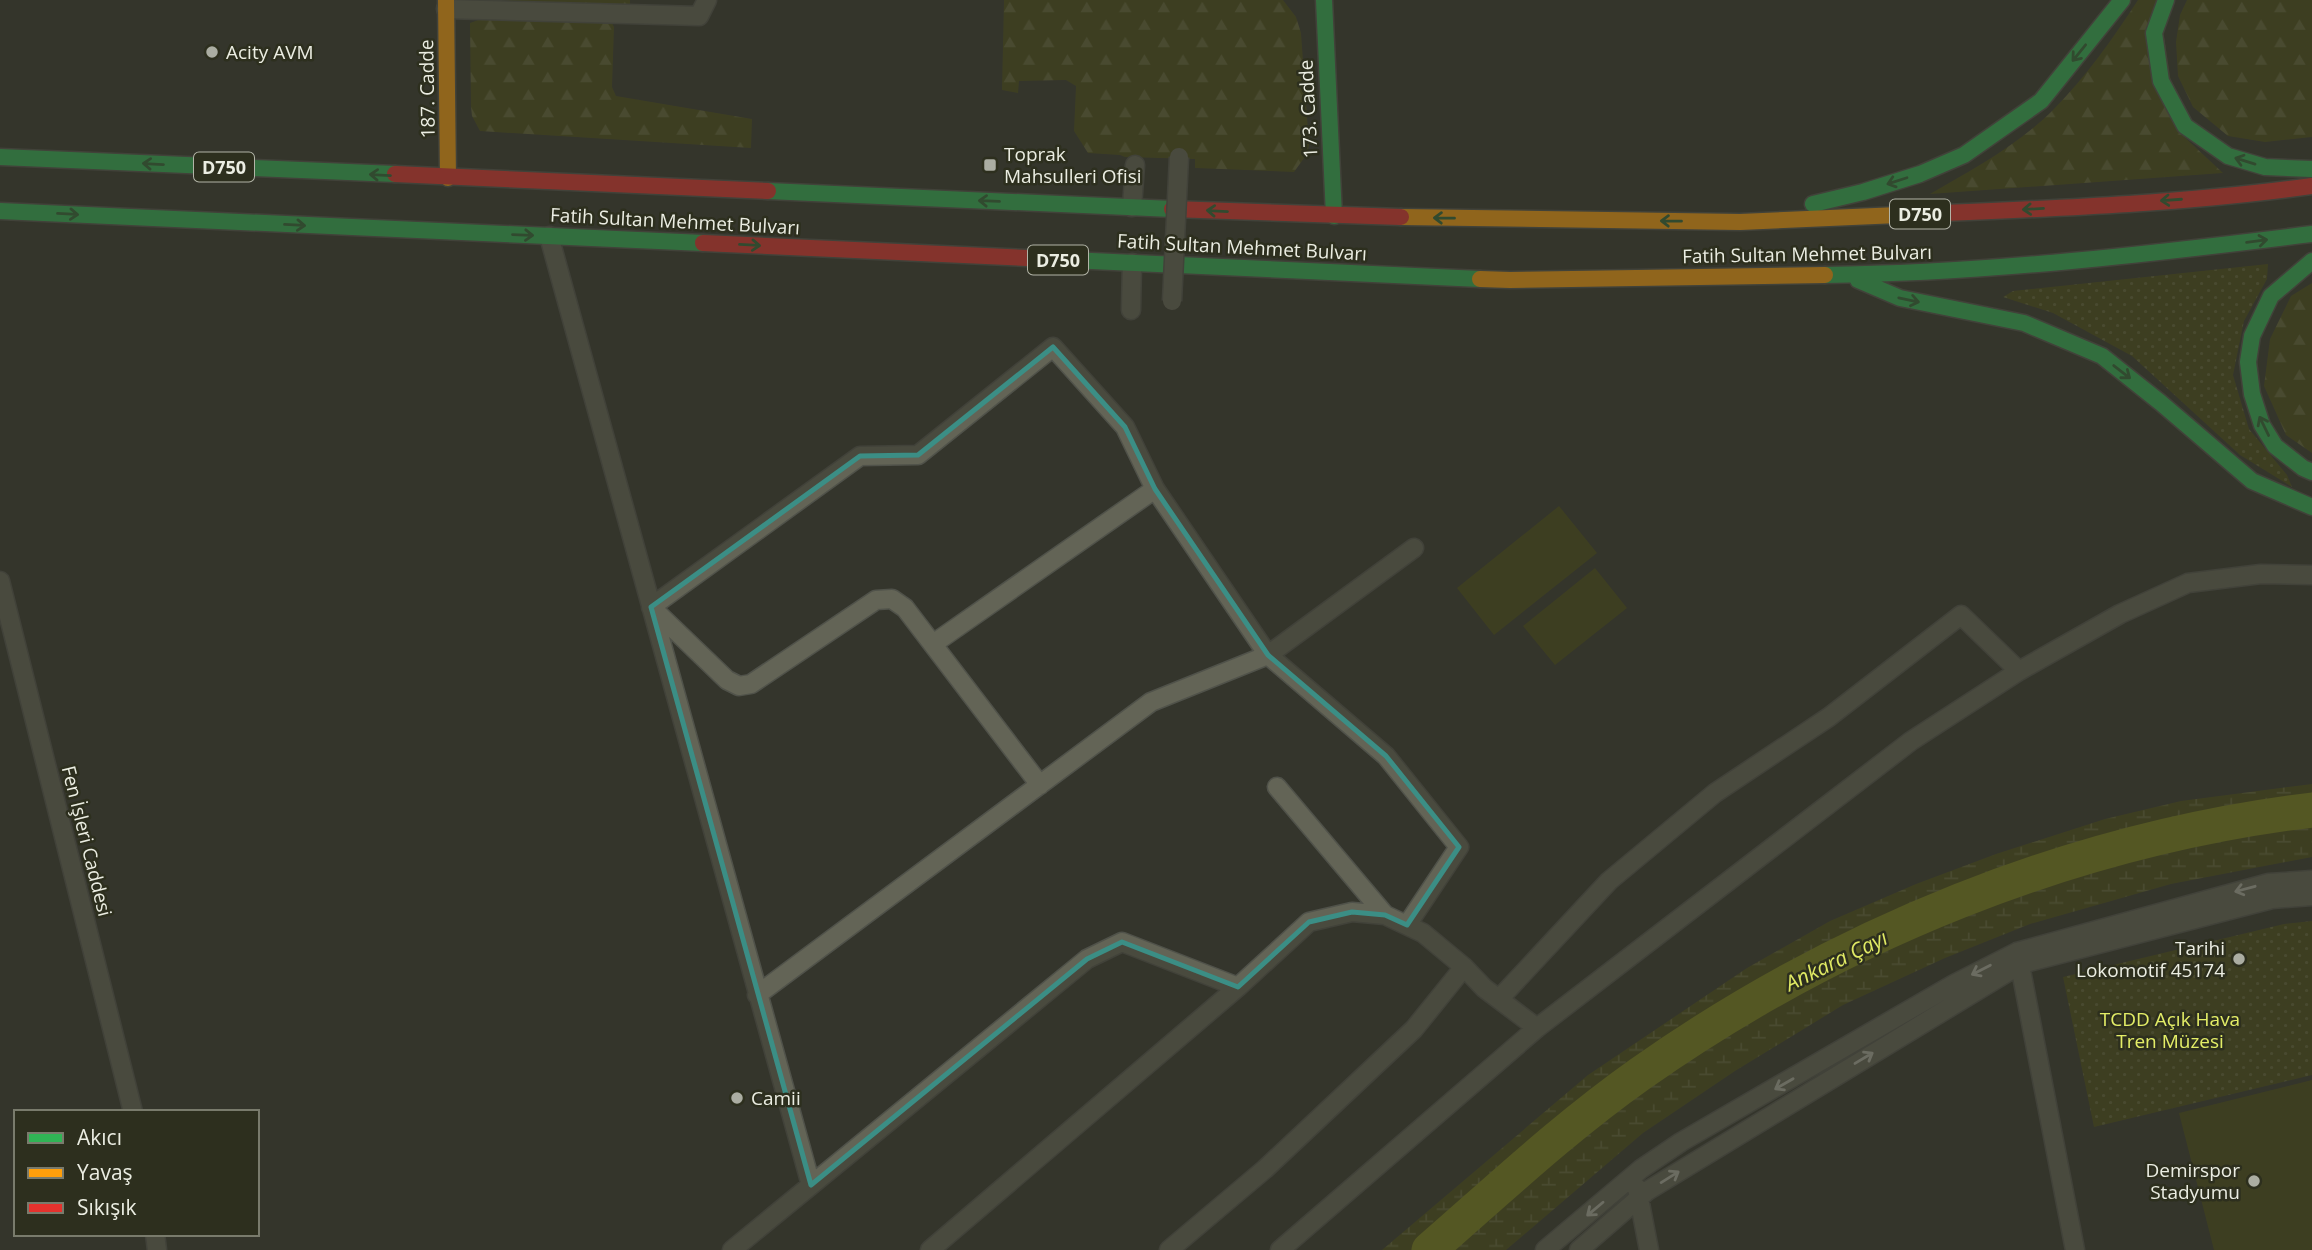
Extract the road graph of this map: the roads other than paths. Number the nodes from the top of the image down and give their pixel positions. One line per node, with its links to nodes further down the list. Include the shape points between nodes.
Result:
1 (707, 0): 5 (street, via 699,16)
2 (1324, 0): 14 (main road, 173. Cadde)
3 (2122, 0): 15 (main road, one-way to 15, via 2041,102 1964,155 1863,192)
4 (2166, 0): 9 (main road, one-way to 4, via 2264,167 2228,156 2185,125 2161,81 2157,57 2154,33)
5 (446, 5): 10 (main road, 187. Cadde)
6 (0, 157): 10 (main road, Fatih Sultan Mehmet Bulvarı / D750, one-way to 6)
7 (1179, 157): 21 (street, bridge)
8 (1135, 165): 12 (street)
9 (2312, 169)
10 (448, 178): 12 (main road, Fatih Sultan Mehmet Bulvarı / D750, one-way to 10)
11 (2312, 186): 15 (main road, Fatih Sultan Mehmet Bulvarı / D750, one-way to 15, via 2101,206)
12 (1132, 207): 14 (main road, Fatih Sultan Mehmet Bulvarı / D750, one-way to 12)
13 (0, 211): 17 (main road, Fatih Sultan Mehmet Bulvarı / D750, one-way to 17)
14 (1334, 216): 15 (main road, Fatih Sultan Mehmet Bulvarı / D750, one-way to 14)
15 (1740, 222)
16 (2312, 234): 20 (main road, Fatih Sultan Mehmet Bulvarı / D750, one-way to 16, via 2117,258)
17 (549, 236): 19 (main road, Fatih Sultan Mehmet Bulvarı / D750, one-way to 19); 29 (street)
18 (2312, 261): 23 (main road, one-way to 18, via 2275,446 2262,425 2248,362 2252,336 2271,296)
19 (1132, 263): 20 (main road, Fatih Sultan Mehmet Bulvarı / D750, via 1510,280); 22 (street)
20 (1846, 275): 25 (main road, one-way to 25, via 1900,298 2024,323 2102,356 2252,481)
21 (1172, 301)
22 (1131, 310)
23 (2312, 472)
24 (1155, 489): 29 (street, via 1125,427 1053,347 918,455 860,456); 30 (street); 31 (street)
25 (2312, 508)
26 (1414, 548): 31 (street)
27 (2312, 575): 32 (street, via 2260,574 2188,583 2120,614)
28 (0, 581): 45 (street, Fen İşleri Caddesi)
29 (651, 607): 30 (street, via 738,686 751,684 876,600 892,599 905,608); 42 (street)
30 (933, 644): 33 (street)
31 (1268, 655): 33 (street, via 1151,702); 38 (street, via 1386,756 1460,847)
32 (2019, 671): 43 (street, via 1961,615 1829,716 1714,793 1609,881); 44 (street, via 1911,741)
33 (1040, 785): 42 (street)
34 (1277, 787): 37 (street)
35 (2312, 880): 39 (street, one-way to 39, via 2269,883)
36 (2312, 896): 39 (street, via 2272,898)
37 (1385, 915): 38 (street); 41 (street, via 1352,912 1309,922)
38 (1407, 925): 40 (street)
39 (2019, 958): 46 (street, one-way to 46, via 1954,984 1681,1142); 48 (street, one-way to 39); 56 (street)
40 (1464, 967): 43 (street); 51 (street, via 1414,1029 1265,1169)
41 (1238, 987): 47 (street, via 1122,942 1087,959); 50 (street)
42 (757, 995): 47 (street)
43 (1499, 999): 44 (street)
44 (1537, 1028): 52 (street)
45 (132, 1110)
46 (1634, 1175): 48 (street); 53 (street, one-way to 53)
47 (811, 1185): 49 (street)
48 (1639, 1198): 54 (street); 55 (street)
49 (732, 1250)
50 (930, 1250)
51 (1169, 1250)
52 (1280, 1250)
53 (1545, 1250)
54 (1579, 1250)
55 (1649, 1250)
56 (2075, 1250)

